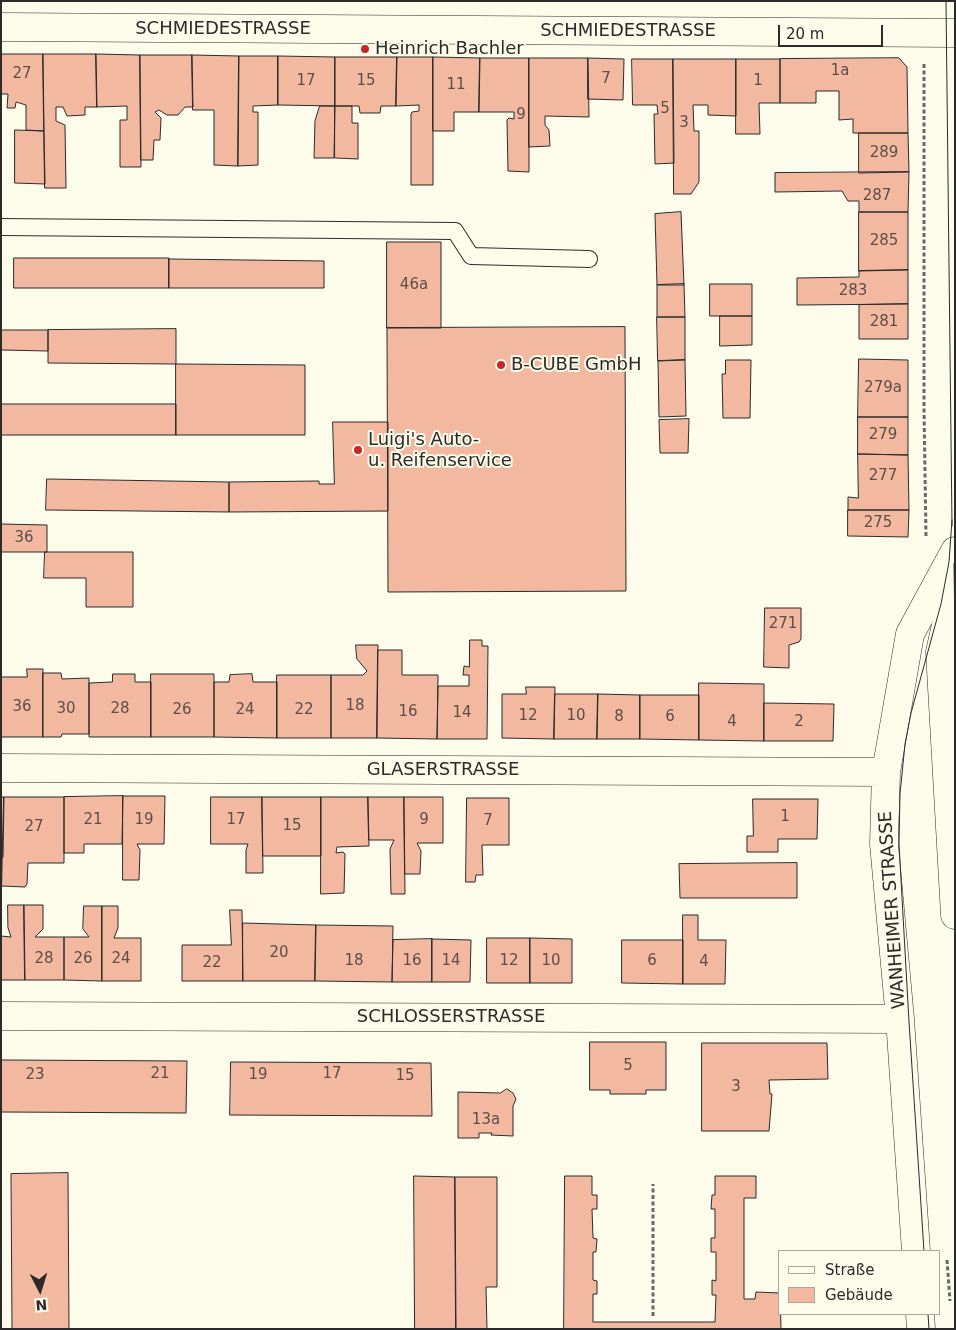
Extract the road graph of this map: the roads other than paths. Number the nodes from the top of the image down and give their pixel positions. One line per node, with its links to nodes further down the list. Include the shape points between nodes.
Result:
1 (1, 27): 2 (street, SCHMIEDESTRASSE)
2 (955, 33)
3 (1, 227): 4 (lane, via 455,231 471,256)
4 (589, 258)
5 (955, 551): 8 (street, WANHEIMER STRASSE, via 910,634)
6 (955, 584): 9 (street, via 940,652)
7 (1, 768): 8 (street, GLASERSTRASSE)
8 (886, 772): 11 (street, WANHEIMER STRASSE, via 884,844)
9 (955, 915)
10 (1, 1016): 11 (street, SCHLOSSERSTRASSE)
11 (900, 1019): 12 (street, WANHEIMER STRASSE)
12 (916, 1250)
13 (920, 1315): 14 (street)
14 (921, 1329)

